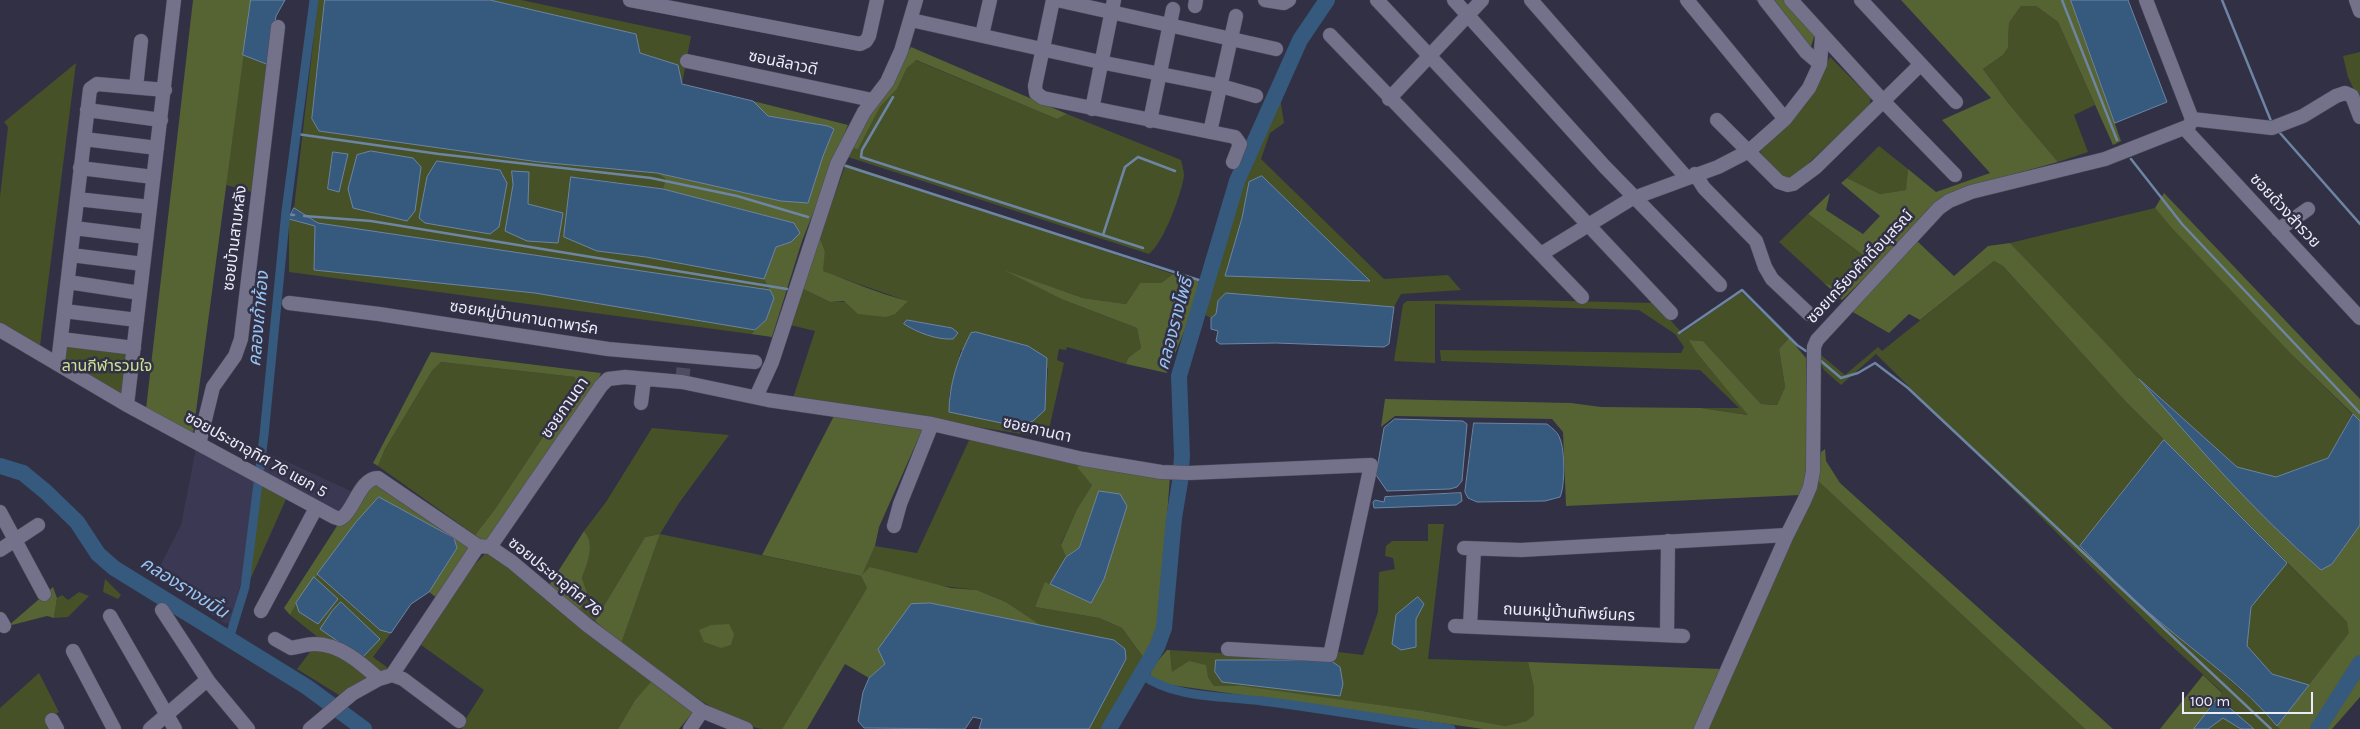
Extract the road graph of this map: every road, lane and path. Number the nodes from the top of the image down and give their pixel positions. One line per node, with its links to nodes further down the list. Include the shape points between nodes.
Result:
1 (174, 0): 44 (street)
2 (630, 0): 20 (street)
3 (877, 0): 20 (street, via 868,36 860,44)
4 (916, 0): 26 (street)
5 (990, 0): 29 (street)
6 (1053, 0): 34 (street)
7 (1057, 0): 21 (street)
8 (1265, 0): 9 (street, via 1284,3)
9 (1289, 0)
10 (1378, 0): 36 (street)
11 (1454, 0): 24 (street)
12 (1482, 0): 24 (street)
13 (1531, 0): 66 (street)
14 (1687, 0): 53 (street)
15 (1765, 0): 39 (street, via 1806,52)
16 (1791, 0): 31 (street)
17 (1861, 0): 40 (street)
18 (2146, 0): 57 (street)
19 (2356, 0): 23 (street)
20 (666, 4)
21 (1113, 6): 27 (street); 38 (street)
22 (1174, 9): 27 (street)
23 (2360, 11)
24 (1467, 14): 36 (street); 67 (street)
25 (1236, 16): 32 (street)
26 (911, 20): 29 (street); 47 (street, via 886,82)
27 (1171, 25): 32 (street); 41 (street)
28 (278, 27): 98 (street, ซอยบ้านสามหลัง, via 241,339 235,356 213,387)
29 (982, 35): 34 (street)
30 (1330, 35): 46 (street)
31 (1822, 37): 39 (street); 48 (street)
32 (1231, 38): 35 (street); 42 (street)
33 (141, 41): 43 (street)
34 (1043, 49): 38 (street); 50 (street, via 1036,93 1043,98)
35 (1276, 49)
36 (1431, 56): 46 (street); 71 (street)
37 (687, 61): 47 (street, ซอนลีลาวดี)
38 (1100, 62): 41 (street); 50 (street)
39 (1820, 64): 53 (street, via 1809,88)
40 (1920, 65): 48 (street); 49 (street)
41 (1160, 73): 42 (street); 56 (street)
42 (1221, 86): 45 (street); 58 (street)
43 (136, 87): 44 (street); 51 (street, via 93,85)
44 (165, 90): 54 (street)
45 (1256, 96)
46 (1389, 99): 75 (street)
47 (872, 100): 94 (street, via 837,164 772,362)
48 (1884, 102): 61 (street, via 1816,167 1793,184 1779,182); 64 (street)
49 (1956, 102)
50 (1092, 109): 56 (street)
51 (87, 110): 54 (street); 59 (street)
52 (2360, 116): 57 (street, via 2352,96 2346,93 2272,128)
53 (1785, 119): 61 (street)
54 (161, 120): 60 (street)
55 (1717, 120): 61 (street)
56 (1150, 121): 58 (street)
57 (2188, 124): 73 (street, ซอยด้วงสำรวย); 103 (street, ซอยเกรียงศักดิ์อนุสรณ์, via 2104,160 1970,192 1939,208 1817,340 1814,347 1813,471 1810,487)
58 (1210, 132): 62 (street, via 1238,141 1240,144)
59 (84, 139): 60 (street); 63 (street)
60 (157, 148): 65 (street)
61 (1750, 151): 66 (street)
62 (1233, 162)
63 (80, 168): 65 (street); 68 (street)
64 (1955, 175)
65 (153, 176): 69 (street)
66 (1690, 176): 67 (street); 85 (street, via 1756,241 1772,279)
67 (1634, 197): 71 (street); 79 (street)
68 (77, 199): 69 (street); 72 (street)
69 (150, 207): 74 (street)
70 (2308, 209): 73 (street)
71 (1586, 225): 75 (street); 84 (street)
72 (74, 228): 74 (street); 76 (street)
73 (2278, 230): 86 (street, ซอยด้วงสำรวย)
74 (146, 237): 77 (street)
75 (1541, 254): 81 (street)
76 (71, 255): 77 (street); 78 (street)
77 (143, 264): 80 (street)
78 (68, 282): 80 (street); 83 (street)
79 (1720, 285)
80 (140, 293): 87 (street)
81 (1582, 297)
82 (289, 303): 91 (street, ซอยหมู่บ้านกานดาพาร์ค, via 608,349)
83 (64, 311): 87 (street); 89 (street)
84 (1670, 313)
85 (1809, 314)
86 (2360, 318)
87 (137, 320): 90 (street)
88 (0, 330): 92 (street, ซอยประชาอุทิศ 76 แยก 5)
89 (61, 339): 90 (street); 92 (street)
90 (134, 348): 96 (street)
91 (755, 362)
92 (58, 363): 96 (street, ซอยประชาอุทิศ 76 แยก 5)
93 (644, 379): 94 (street, ซอยกานดา, via 682,382); 95 (street); 106 (street, ซอยกานดา, via 625,377 608,380 601,386)
94 (756, 396): 97 (street, ซอยกานดา)
95 (641, 403)
96 (127, 404): 98 (street, ซอยประชาอุทิศ 76 แยก 5)
97 (932, 424): 102 (street); 117 (street, ซอยกานดา, via 1083,459 1161,472 1371,465 1330,655)
98 (199, 444): 99 (street, ซอยประชาอุทิศ 76 แยก 5)
99 (316, 508): 106 (street, ซอยประชาอุทิศ 76 แยก 5, via 340,519 349,512 366,483 378,478); 110 (street)
100 (0, 512): 104 (street)
101 (38, 525): 104 (street)
102 (894, 526)
103 (1787, 535): 105 (street); 131 (street, ซอยเกรียงศักดิ์อนุสรณ์)
104 (14, 541): 107 (street); 108 (street)
105 (1668, 541): 113 (street, via 1521,550 1469,548); 114 (street)
106 (484, 547): 119 (street); 121 (street, ซอยประชาอุทิศ 76, via 530,576 587,625)
107 (0, 550)
108 (44, 594)
109 (162, 610): 120 (street)
110 (261, 611)
111 (110, 616): 122 (street)
112 (1455, 626): 113 (street, ถนนหมู่บ้านทิพย์นคร)
113 (1470, 626): 114 (street, ถนนหมู่บ้านทิพย์นคร)
114 (1667, 634): 115 (street, ถนนหมู่บ้านทิพย์นคร)
115 (1683, 636)
116 (275, 639): 119 (street, via 291,648 326,645)
117 (1228, 649)
118 (73, 651): 124 (street)
119 (386, 677): 123 (street, via 403,679); 128 (street, via 352,694)
120 (208, 680): 122 (street); 127 (street)
121 (702, 712): 129 (street); 130 (street, ซอยประชาอุทิศ 76)
122 (166, 715): 125 (street); 126 (street)
123 (459, 721)
124 (114, 729)
125 (150, 729)
126 (175, 729)
127 (248, 729)
128 (310, 729)
129 (690, 729)
130 (746, 729)
131 (1702, 729)

